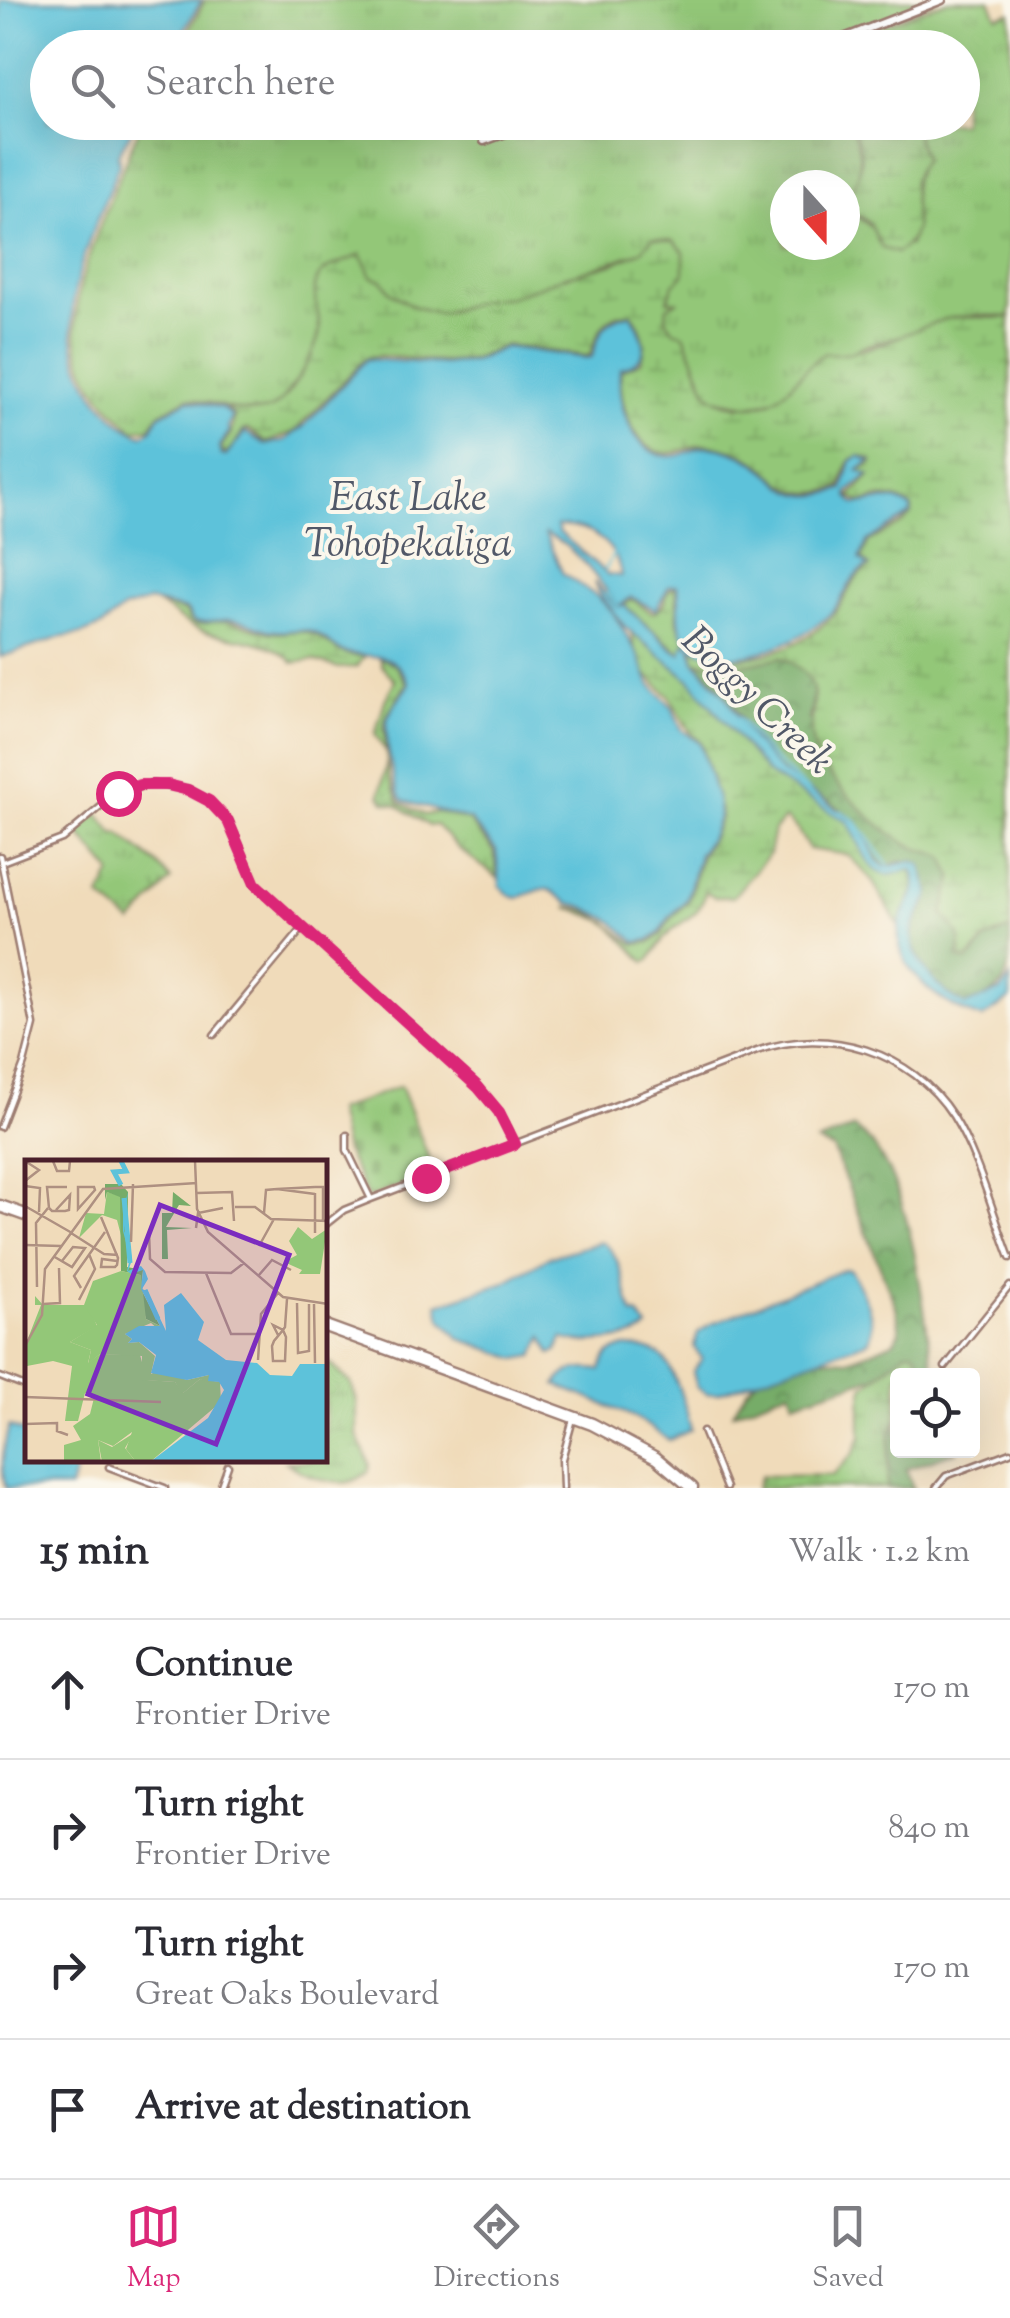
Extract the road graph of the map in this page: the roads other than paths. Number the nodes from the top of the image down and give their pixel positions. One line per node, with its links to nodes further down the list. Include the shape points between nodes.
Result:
1 (942, 0): 2 (street)
2 (864, 30)
3 (1, 859): 4 (street, via 56,842 128,789 168,785 209,801 228,820 255,884); 6 (street, via 34,1025)
4 (302, 929): 5 (street); 8 (street, via 478,1087)
5 (214, 1035)
6 (0, 1127)
7 (347, 1135): 9 (street, via 347,1150)
8 (515, 1144): 9 (street); 13 (street, via 765,1048 800,1041 852,1045 913,1074 952,1115)
9 (371, 1199): 12 (street)
10 (0, 1206): 11 (main road)
11 (25, 1215)
12 (328, 1223)
13 (1010, 1258)
14 (1010, 1286): 16 (street)
15 (328, 1327): 19 (main road)
16 (946, 1367)
17 (0, 1378): 18 (street)
18 (25, 1387)
19 (573, 1416): 26 (street, via 562,1458); 27 (main road, via 635,1445)
20 (703, 1430): 28 (street)
21 (1010, 1452): 29 (street, via 946,1476)
22 (228, 1466): 25 (street)
23 (109, 1467): 24 (street)
24 (164, 1488)
25 (220, 1488)
26 (563, 1488)
27 (692, 1488)
28 (726, 1488)
29 (936, 1488)

